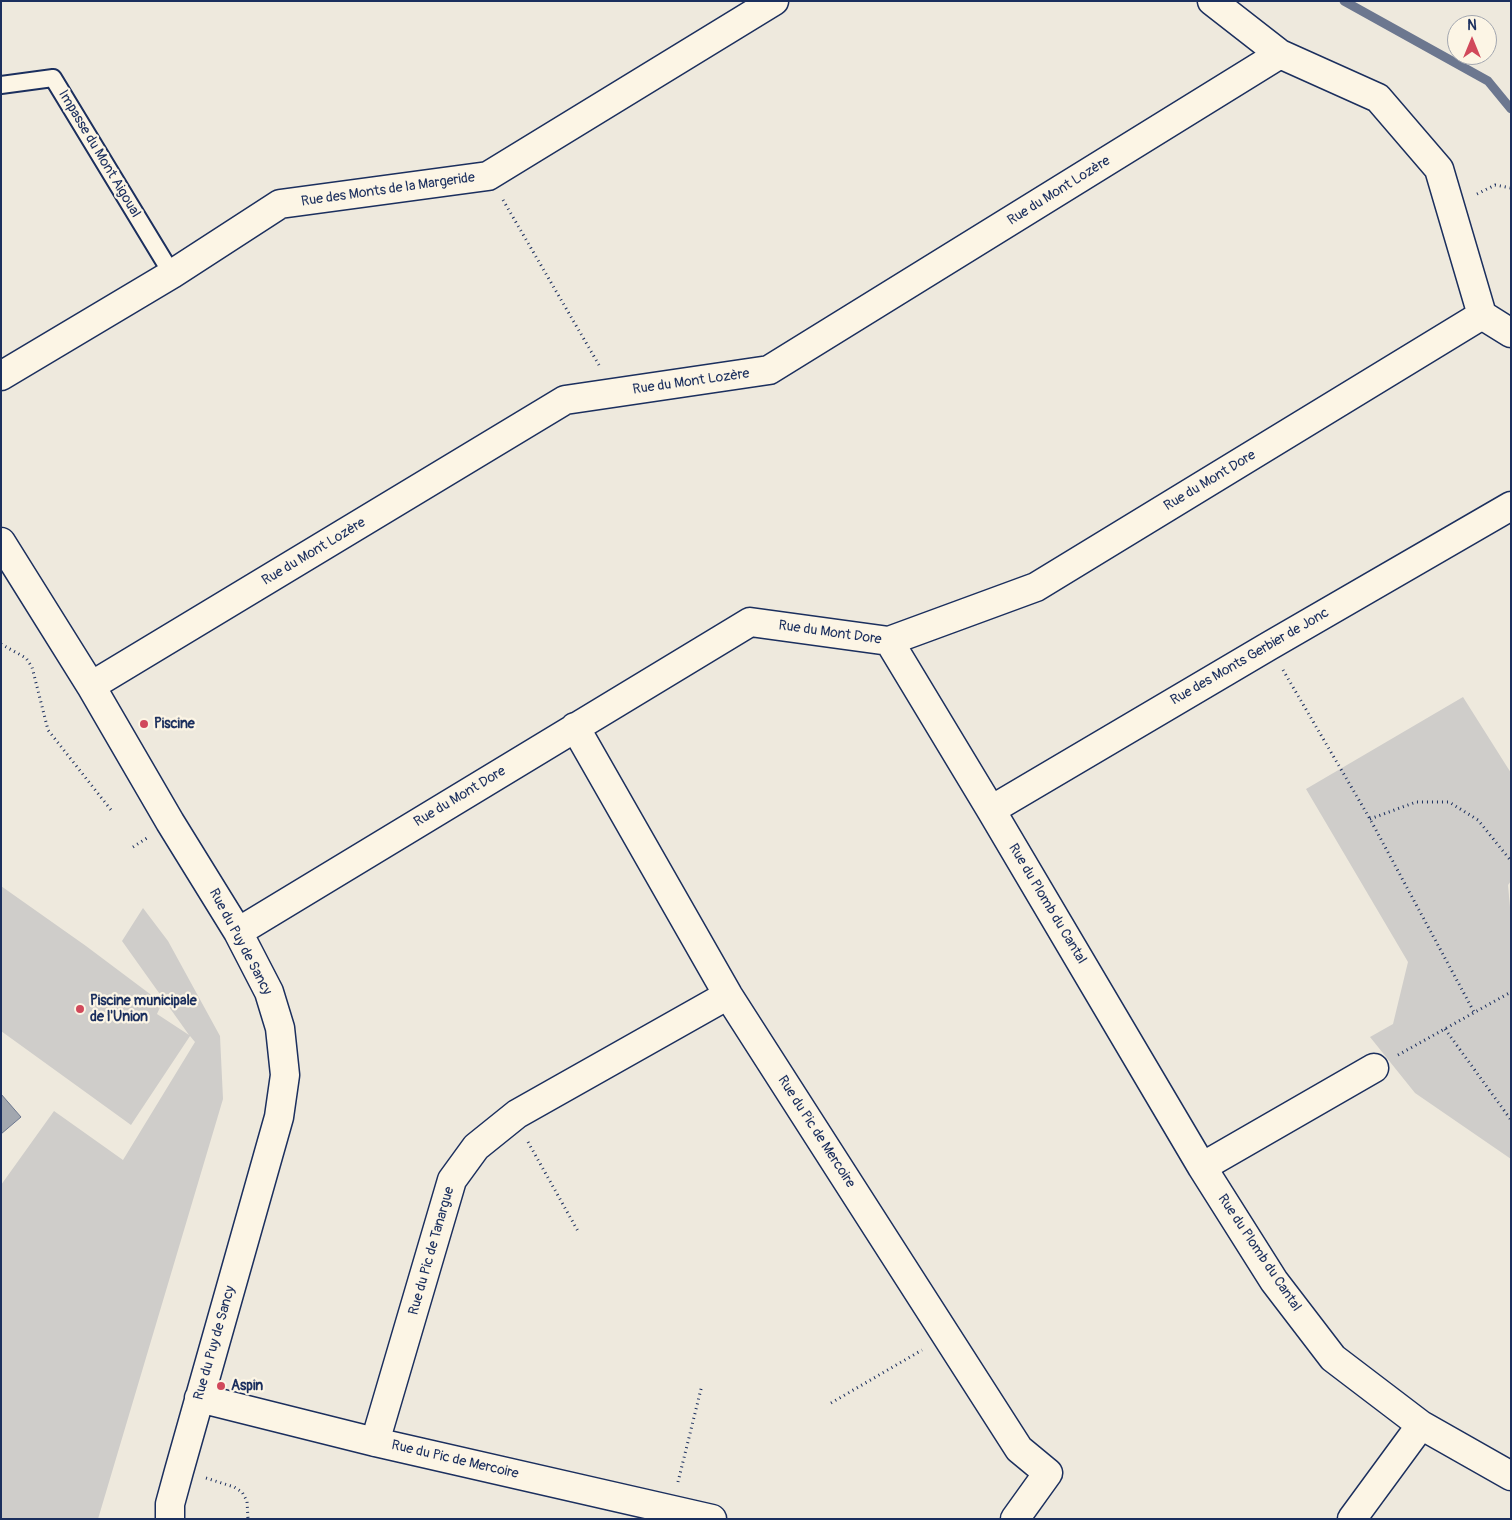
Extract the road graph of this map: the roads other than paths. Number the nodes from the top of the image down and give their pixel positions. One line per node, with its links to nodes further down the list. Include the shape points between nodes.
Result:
1 (774, 1): 3 (street, Rue des Monts de la Margeride)
2 (1212, 1): 4 (street)
3 (738, 11): 6 (street, Rue des Monts de la Margeride, via 488,176 280,204)
4 (1280, 54): 7 (street, via 1378,98 1439,169); 13 (street, Rue du Mont Lozère, via 769,370 566,400)
5 (1, 85): 6 (lane, Impasse du Mont Aigoual, via 53,78)
6 (172, 274): 9 (street, Rue des Monts de la Margeride)
7 (1482, 315): 8 (street); 12 (street, Rue du Mont Dore, via 1036,588)
8 (1511, 333)
9 (1, 376)
10 (1511, 506): 15 (street, Rue des Monts Gerbier de Jonc)
11 (1, 542): 13 (street, Rue du Puy de Sancy)
12 (889, 641): 14 (street, Rue du Mont Dore, via 750,622); 15 (street, Rue du Plomb du Cantal)
13 (91, 686): 16 (street, Rue du Puy de Sancy)
14 (575, 727): 16 (street, Rue du Mont Dore); 17 (street, Rue du Pic de Mercoire)
15 (991, 810): 19 (street, Rue du Plomb du Cantal)
16 (238, 932): 20 (street, Rue du Puy de Sancy, via 269,992 280,1028 285,1075 279,1117)
17 (728, 995): 22 (street, Rue du Pic de Tanargue, via 517,1114 476,1147 452,1180); 26 (street, Rue du Pic de Mercoire, via 1019,1449 1048,1472)
18 (1374, 1068): 19 (street)
19 (1202, 1168): 21 (street, Rue du Plomb du Cantal, via 1274,1282 1334,1358)
20 (199, 1398): 22 (street, Rue du Pic de Mercoire); 24 (street, Rue du Puy de Sancy)
21 (1421, 1425): 23 (street, Rue du Plomb du Cantal); 27 (street)
22 (376, 1442): 25 (street, Rue du Pic de Mercoire)
23 (1511, 1476)
24 (166, 1514)
25 (712, 1519)
26 (1015, 1519)
27 (1352, 1519)

